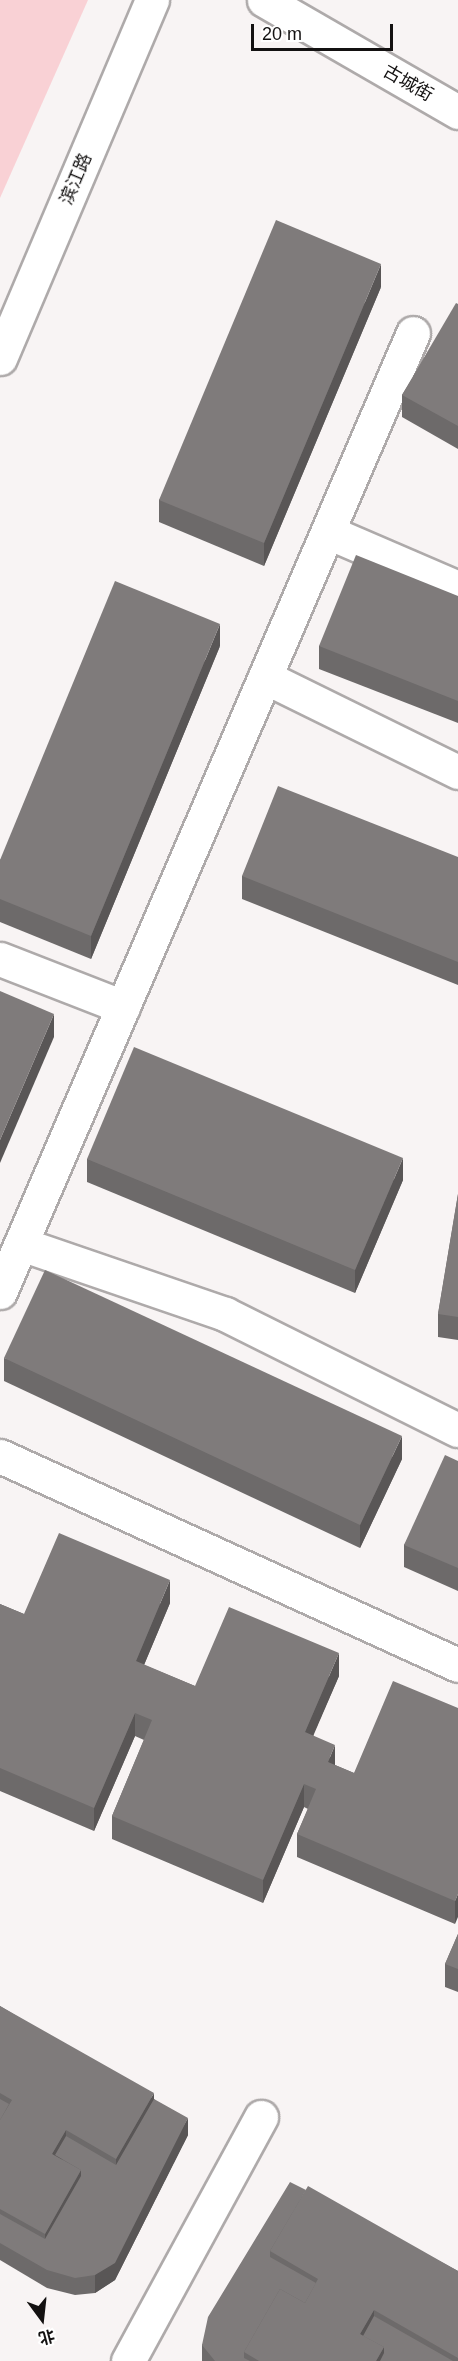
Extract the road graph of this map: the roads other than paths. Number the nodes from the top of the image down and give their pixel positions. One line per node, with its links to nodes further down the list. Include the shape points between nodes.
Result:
1 (152, 0): 5 (street, 滨江路)
2 (264, 0): 3 (street, 古城街)
3 (458, 112)
4 (413, 333): 6 (street)
5 (0, 358)
6 (328, 532): 7 (street); 8 (street)
7 (458, 588)
8 (265, 677): 9 (street); 11 (street)
9 (458, 772)
10 (0, 959): 11 (street)
11 (123, 1007): 12 (street)
12 (21, 1244): 13 (street); 14 (street, via 225,1314)
13 (0, 1292)
14 (458, 1430)
15 (0, 1456): 16 (street)
16 (458, 1665)
17 (261, 2117): 18 (street)
18 (128, 2361)

